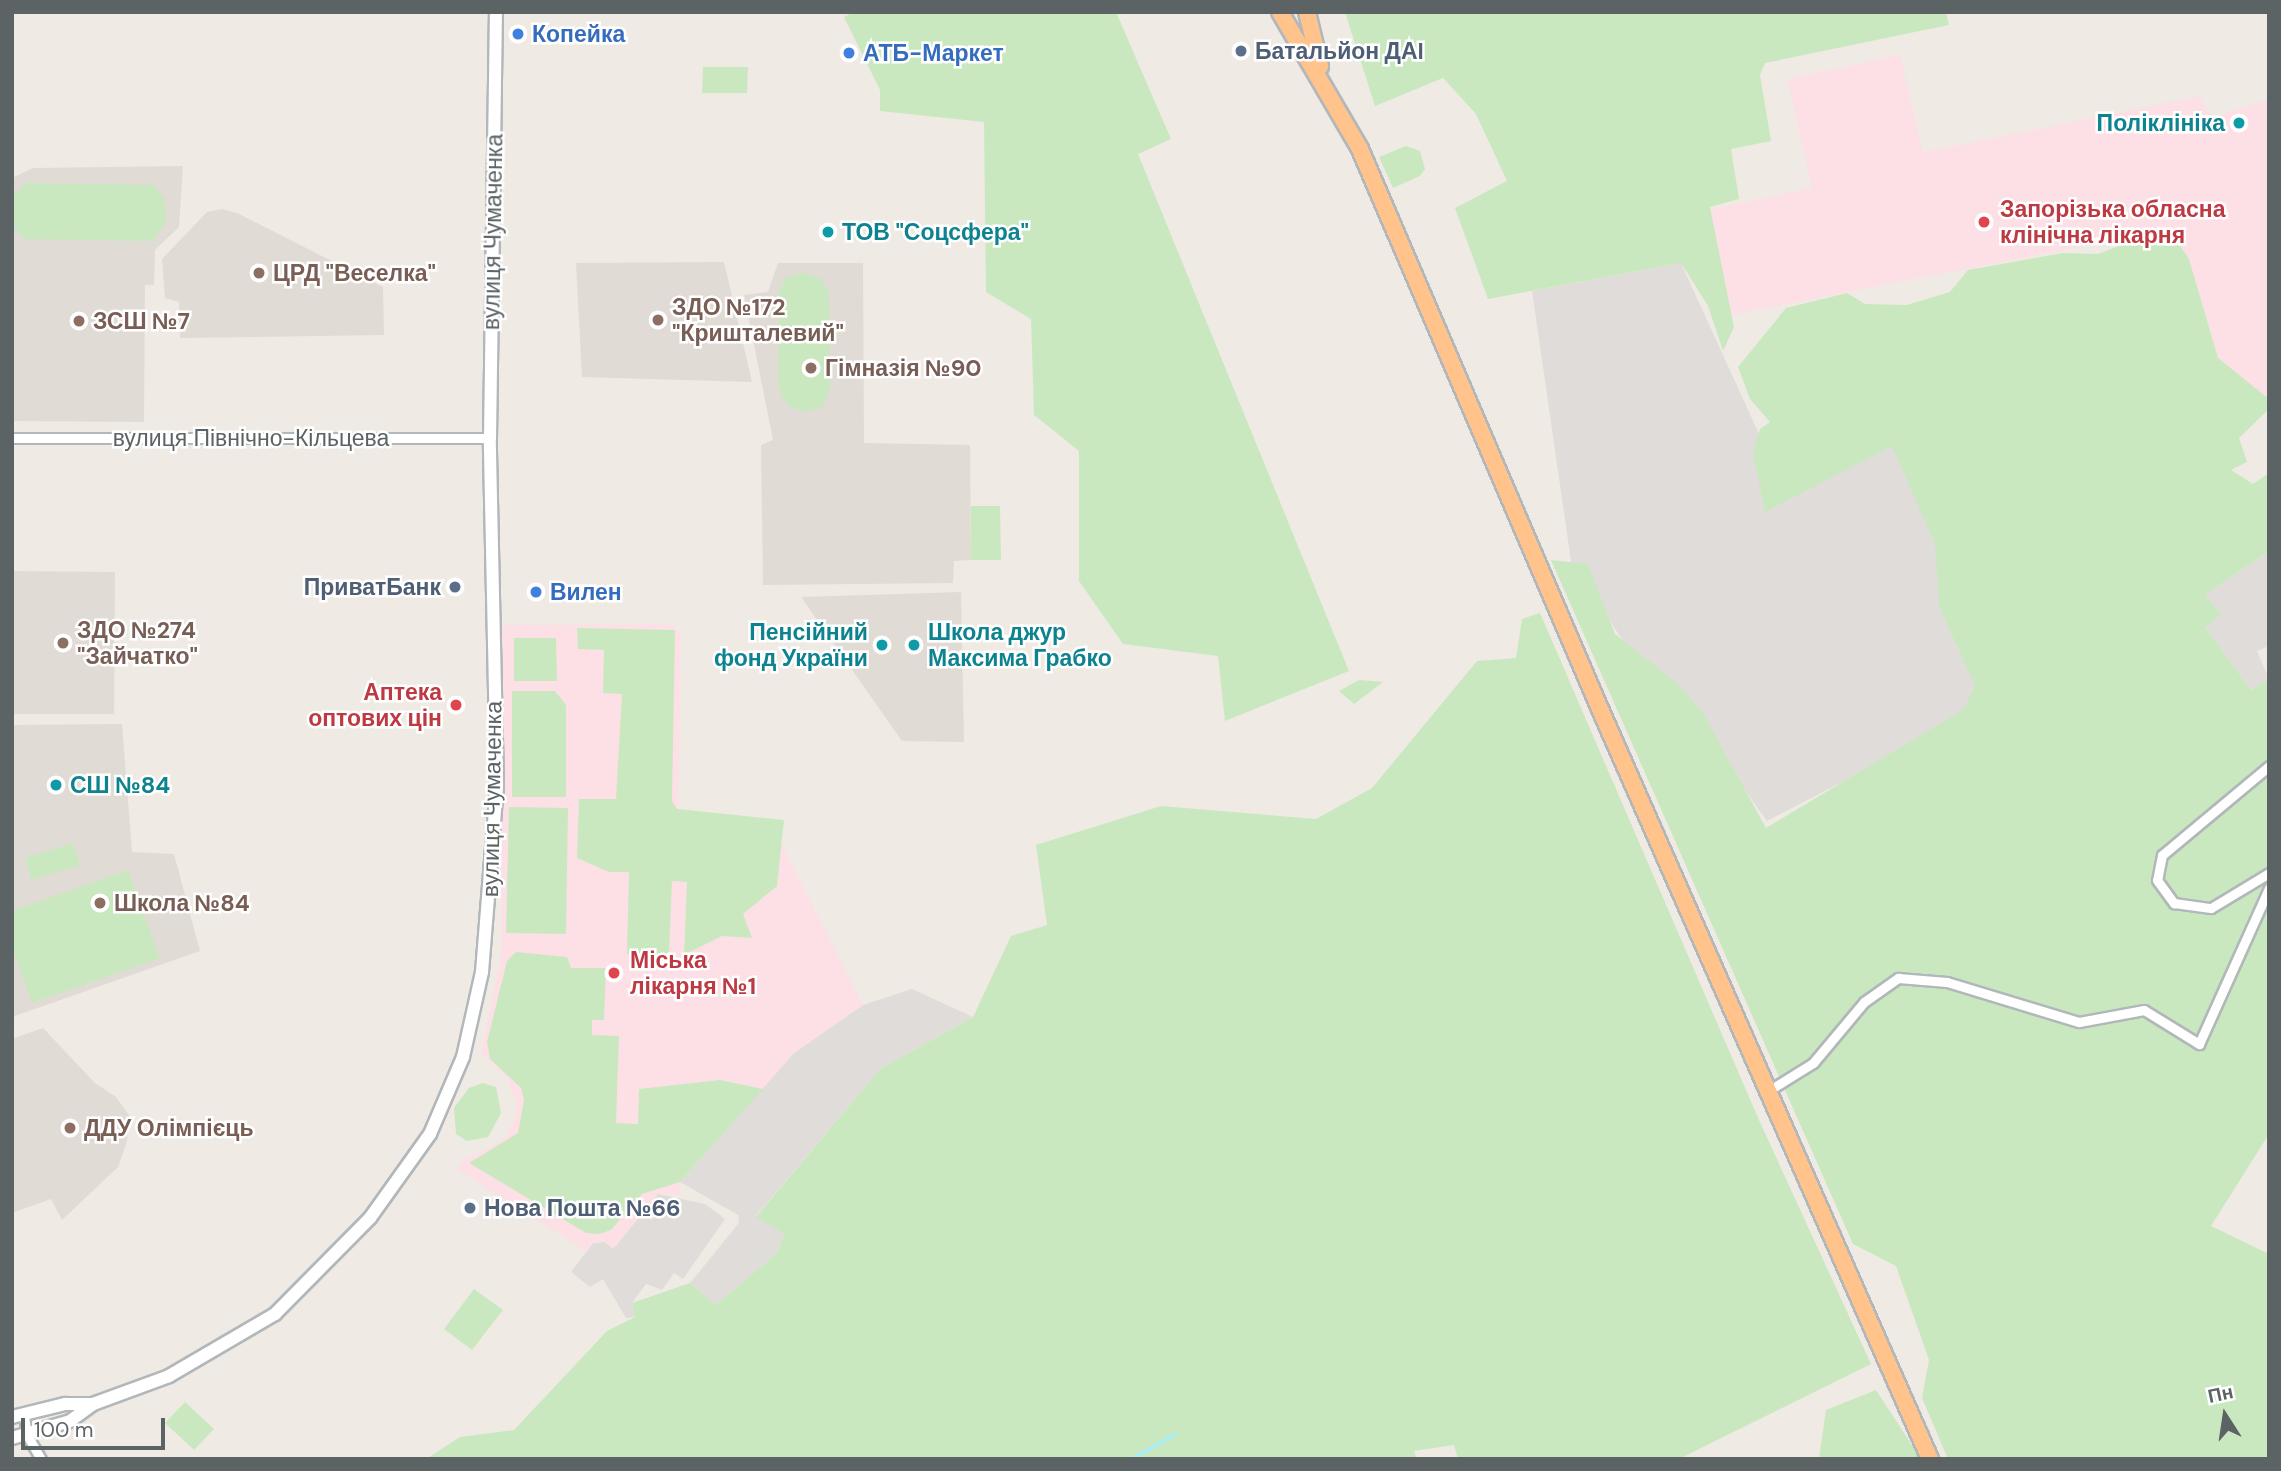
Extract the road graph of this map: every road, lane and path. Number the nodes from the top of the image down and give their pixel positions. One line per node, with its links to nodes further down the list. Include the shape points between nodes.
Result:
1 (496, 12): 6 (street, вулиця Чумаченка)
2 (1307, 12): 4 (highway)
3 (1279, 15): 4 (highway)
4 (1324, 82): 10 (highway, via 1360,149)
5 (12, 438): 6 (street, вулиця Північно-Кільцева)
6 (489, 438): 11 (street, вулиця Чумаченка, via 496,800 482,972 463,1057 430,1133 370,1217 275,1314 169,1376)
7 (2269, 766): 8 (street, via 2162,855 2157,880 2174,903 2211,908)
8 (2269, 873)
9 (2269, 888): 10 (street, via 2199,1044 2144,1010 2079,1022 1947,982 1898,978 1864,1002 1813,1063)
10 (1768, 1091): 16 (highway)
11 (93, 1404): 12 (street, вулиця Чумаченка, via 65,1404); 13 (street, вулиця Чумаченка, via 70,1421)
12 (18, 1417): 13 (street)
13 (27, 1435): 14 (street, вулиця Чумаченка); 15 (street)
14 (12, 1438)
15 (41, 1459)
16 (1930, 1459)

